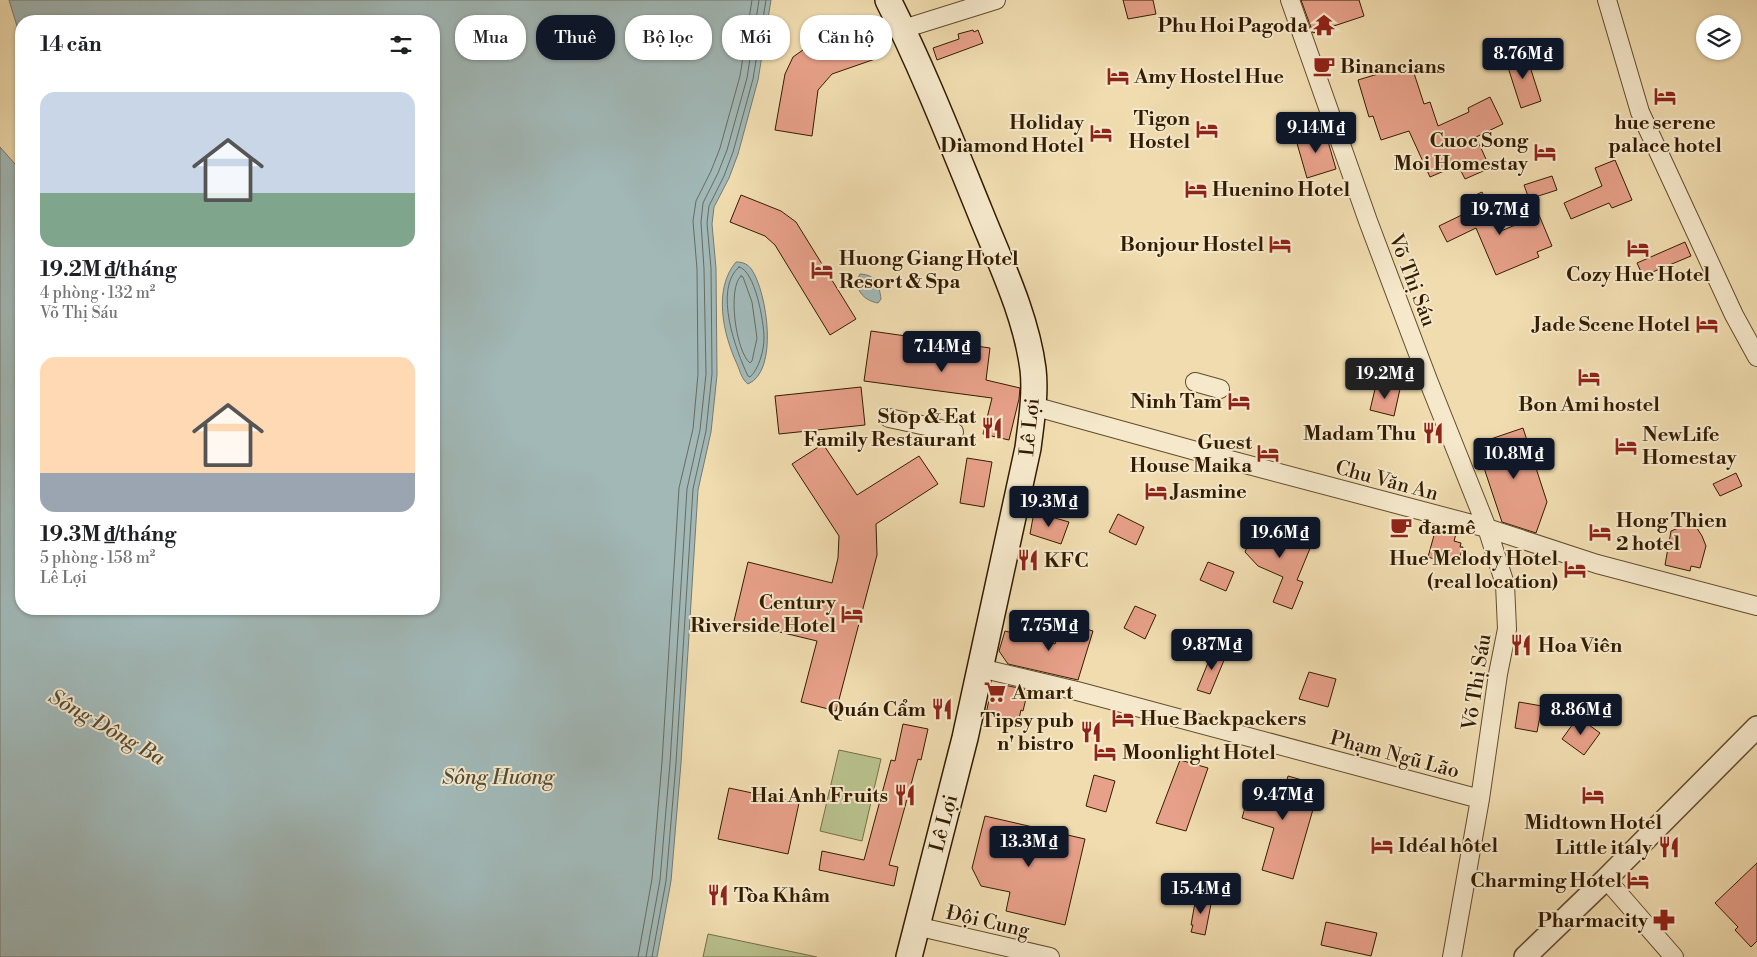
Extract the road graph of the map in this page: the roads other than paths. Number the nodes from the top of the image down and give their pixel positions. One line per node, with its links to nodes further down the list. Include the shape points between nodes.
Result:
1 (888, 0): 5 (main road, Lê Lợi)
2 (996, 0): 5 (street)
3 (1290, 0): 12 (street, Võ Thị Sáu, via 1368,221)
4 (1607, 0): 6 (street, via 1640,112 1734,315)
5 (903, 29): 9 (main road, Lê Lợi, via 939,110 1026,335 1033,370)
6 (1757, 357)
7 (1195, 382): 8 (street)
8 (1220, 389)
9 (1033, 406): 12 (street, Chu Văn An); 14 (main road, Lê Lợi, via 1028,448)
10 (888, 418): 11 (street)
11 (954, 432)
12 (1487, 528): 13 (street, Chu Văn An, via 1597,564); 16 (street, Võ Thị Sáu, via 1506,584 1507,630)
13 (1757, 606)
14 (980, 668): 16 (street, Phạm Ngũ Lão); 18 (main road, Lê Lợi)
15 (1757, 727): 17 (street)
16 (1480, 799): 21 (street, Võ Thị Sáu)
17 (1606, 879): 22 (street); 23 (street)
18 (916, 926): 19 (main road, Lê Lợi); 20 (street, Đội Cung)
19 (909, 957)
20 (1050, 957)
21 (1452, 957)
22 (1525, 957)
23 (1674, 957)

